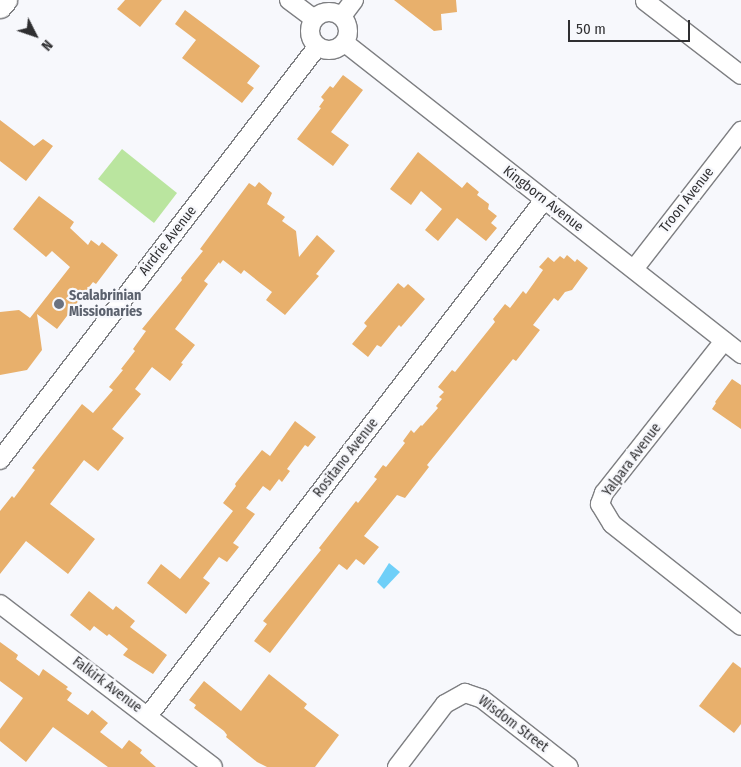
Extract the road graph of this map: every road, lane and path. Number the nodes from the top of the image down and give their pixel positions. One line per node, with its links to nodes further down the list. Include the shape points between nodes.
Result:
1 (5, 0): 5 (main road)
2 (288, 0): 7 (street)
3 (354, 0): 6 (street)
4 (645, 1): 10 (street)
5 (0, 6)
6 (342, 16): 7 (street, via 328,12); 8 (street, via 348,30)
7 (314, 19): 9 (street, via 309,32)
8 (345, 43): 9 (street, via 330,51); 12 (street, Kingborn Avenue)
9 (317, 47): 16 (street, Airdrie Avenue)
10 (741, 76)
11 (741, 131): 13 (street, Troon Avenue)
12 (544, 200): 13 (street, Kingborn Avenue); 19 (street, Rositano Avenue)
13 (634, 269): 14 (street, Kingborn Avenue)
14 (724, 341): 15 (street, Kingborn Avenue); 18 (street, Yalpara Avenue, via 604,493 600,504 612,524)
15 (741, 354)
16 (0, 460)
17 (0, 604): 19 (street, Falkirk Avenue)
18 (741, 626)
19 (148, 716): 20 (street, Falkirk Avenue)
20 (213, 767)
21 (397, 767): 22 (street, Wisdom Street, via 445,704 466,692 482,699)
22 (569, 767)

